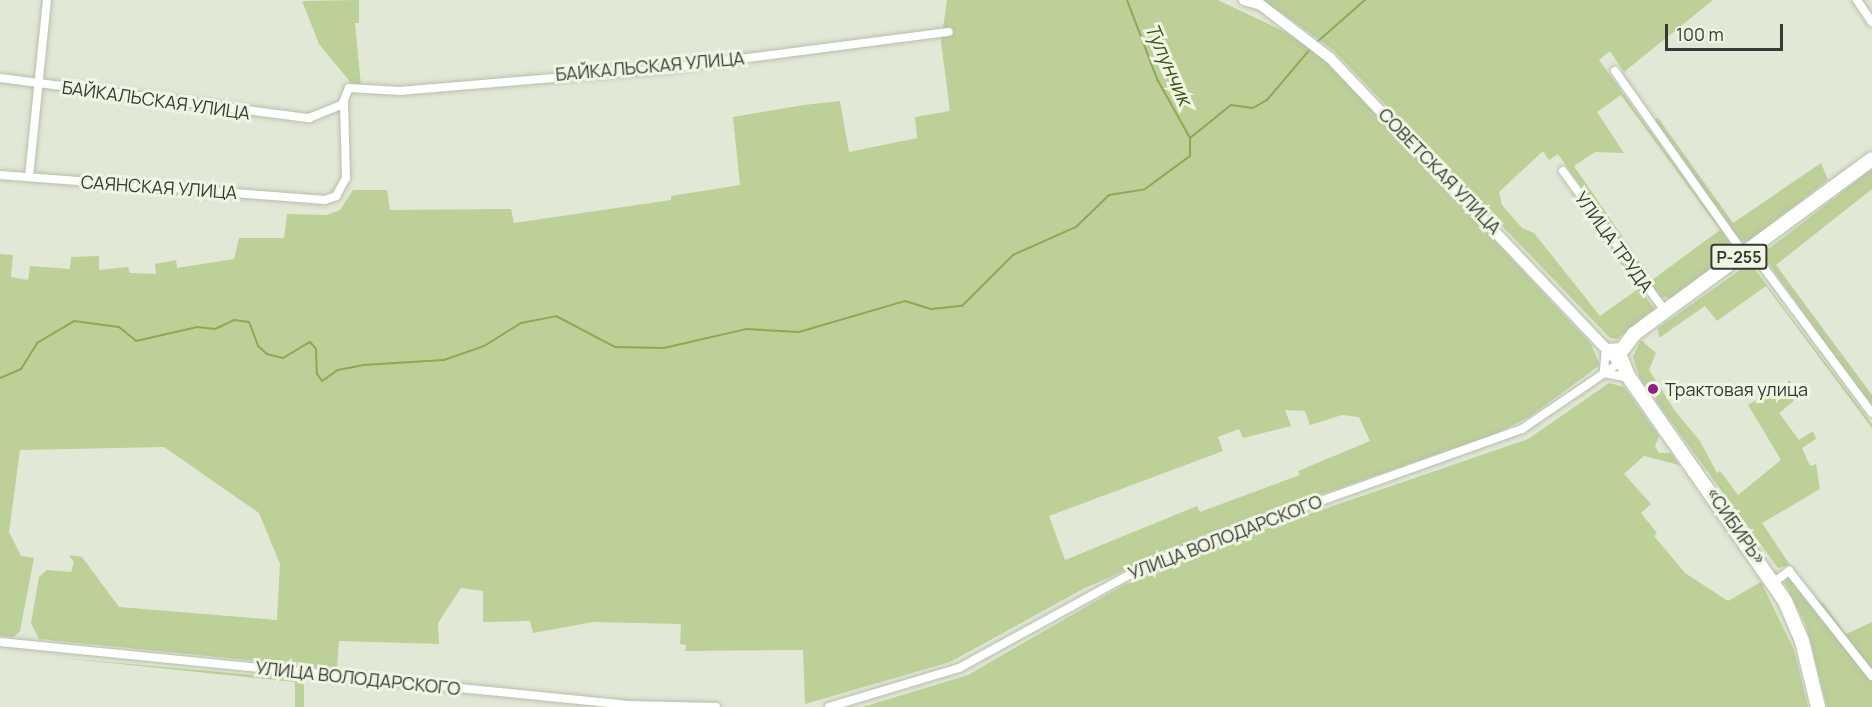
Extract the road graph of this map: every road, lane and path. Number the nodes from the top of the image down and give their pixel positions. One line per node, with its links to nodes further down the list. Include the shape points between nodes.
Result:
1 (47, 0): 8 (street)
2 (1244, 0): 17 (street, СОВЕТСКАЯ УЛИЦА, via 1261,5 1330,58)
3 (1857, 0): 4 (street)
4 (1872, 22)
5 (949, 32): 9 (street, БАЙКАЛЬСКАЯ УЛИЦА, via 663,69 556,74 400,91 349,88)
6 (1615, 71): 14 (street)
7 (0, 78): 8 (street, БАЙКАЛЬСКАЯ УЛИЦА)
8 (38, 83): 9 (street, БАЙКАЛЬСКАЯ УЛИЦА, via 287,118 328,113); 13 (street)
9 (344, 102): 13 (street, САЯНСКАЯ УЛИЦА, via 346,178 336,196 317,200)
10 (1872, 159): 14 (highway, Р-255)
11 (1563, 171): 15 (street, УЛИЦА ТРУДА)
12 (0, 175): 13 (street, САЯНСКАЯ УЛИЦА)
13 (28, 177)
14 (1747, 251): 15 (highway, Р-255); 21 (street)
15 (1666, 312): 16 (highway, Р-255)
16 (1623, 346): 17 (street); 18 (highway)
17 (1606, 348): 18 (street, СОВЕТСКАЯ УЛИЦА); 19 (street)
18 (1619, 363): 19 (street, УЛИЦА ВОЛОДАРСКОГО); 20 (highway, «СИБИРЬ»)
19 (1604, 373): 20 (street); 26 (street, УЛИЦА ВОЛОДАРСКОГО, via 1522,429 1156,560 959,668)
20 (1629, 378): 22 (highway, «СИБИРЬ»)
21 (1872, 413)
22 (1774, 582): 24 (street, via 1788,571); 27 (highway, «СИБИРЬ», via 1802,641)
23 (0, 642): 25 (street, УЛИЦА ВОЛОДАРСКОГО, via 605,702)
24 (1872, 676)
25 (716, 707)
26 (829, 707)
27 (1818, 707)

